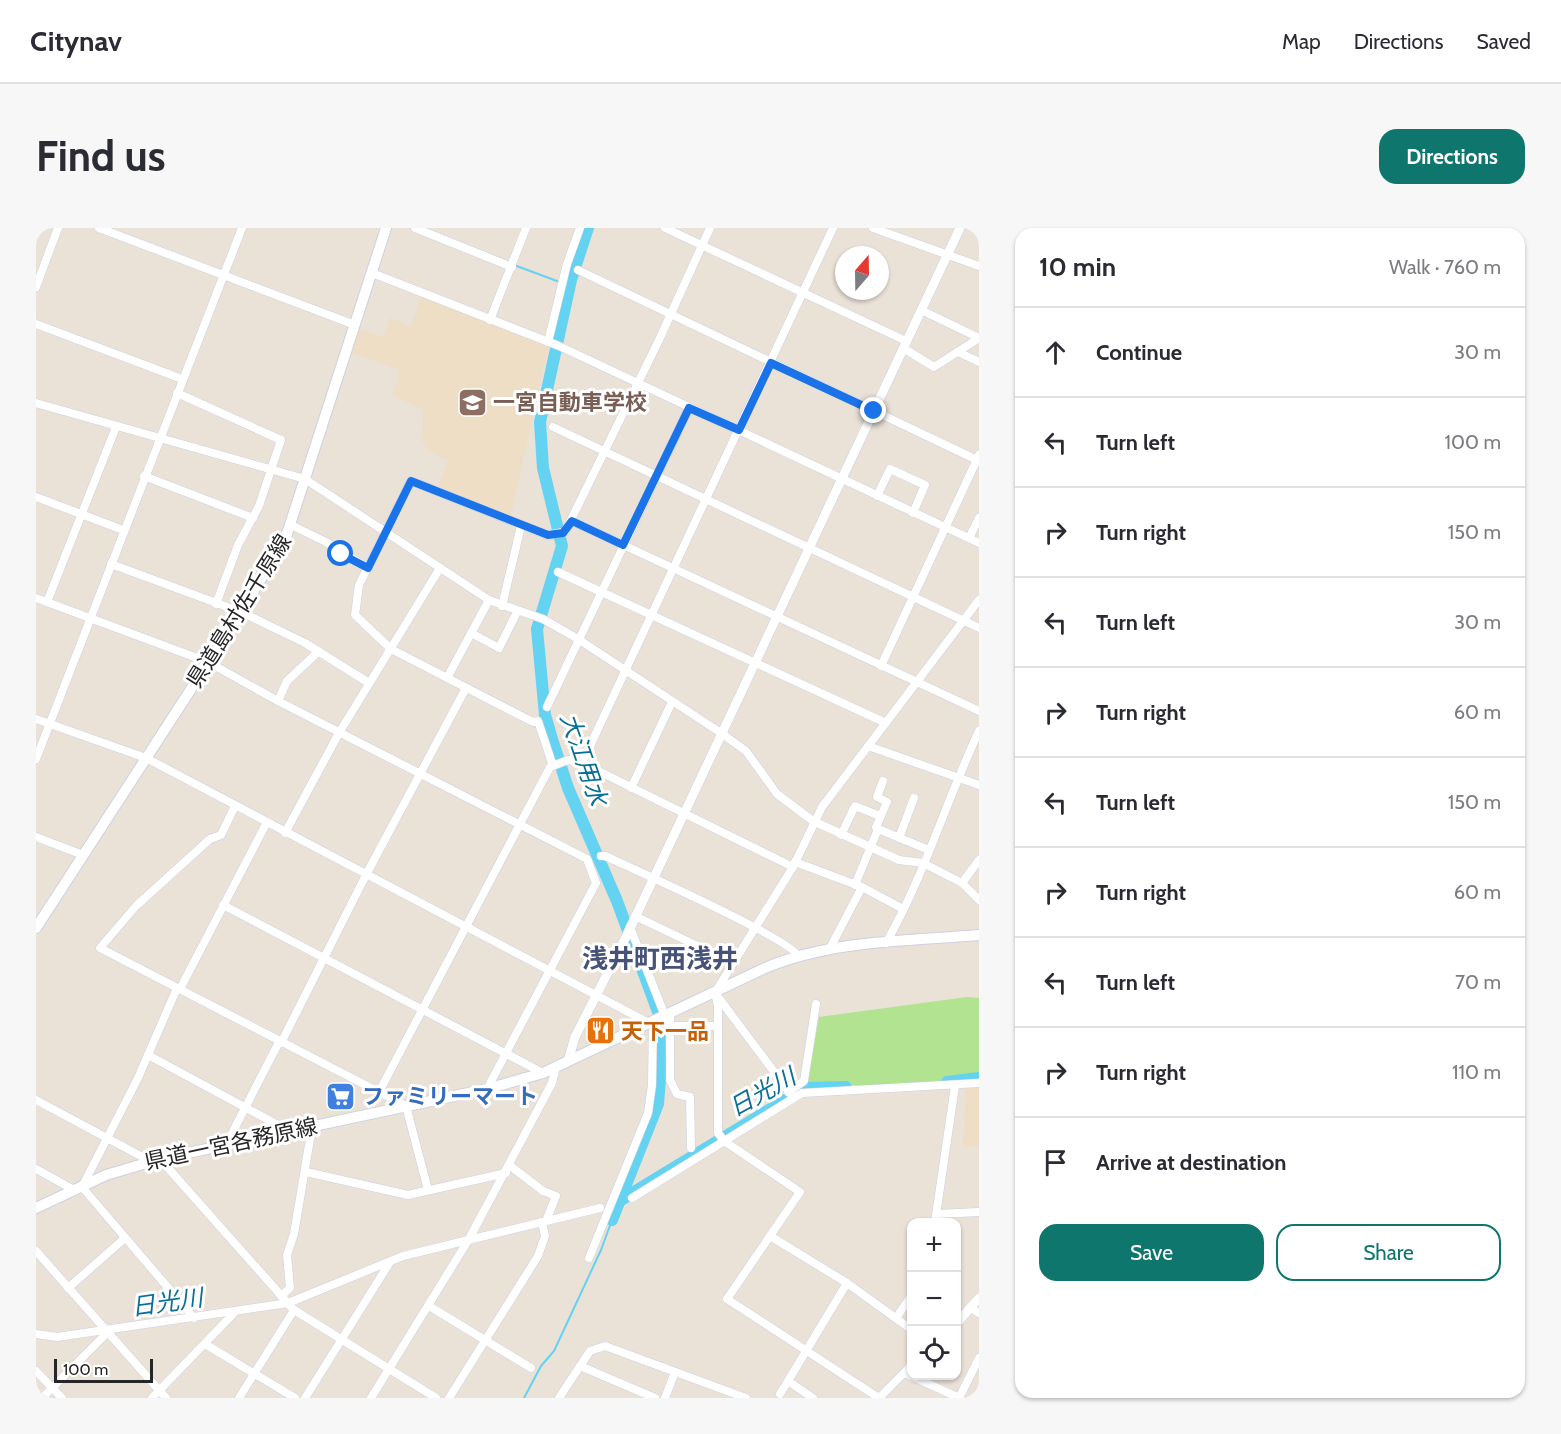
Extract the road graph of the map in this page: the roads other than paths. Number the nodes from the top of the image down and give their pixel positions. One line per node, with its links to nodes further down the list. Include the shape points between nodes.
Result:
1 (58, 228): 20 (street)
2 (99, 228): 19 (street)
3 (242, 228): 19 (street)
4 (386, 228): 18 (main road, 県道島村佐千原線)
5 (416, 228): 16 (street)
6 (526, 228): 16 (street)
7 (580, 228): 28 (street, via 567,264)
8 (664, 228): 13 (street)
9 (710, 228): 13 (street)
10 (833, 228): 21 (street)
11 (873, 228): 14 (street)
12 (960, 228): 14 (street)
13 (702, 246): 21 (street); 23 (street)
14 (948, 255): 15 (street); 22 (street)
15 (979, 266)
16 (512, 267): 24 (street)
17 (578, 270): 23 (street)
18 (372, 273): 24 (street); 26 (main road, 県道島村佐千原線)
19 (224, 274): 26 (street); 33 (street)
20 (36, 287)
21 (803, 293): 29 (street); 32 (street)
22 (921, 310): 27 (street); 29 (street)
23 (671, 315): 32 (street); 34 (street)
24 (490, 320): 28 (street)
25 (36, 324): 33 (street)
26 (355, 325): 48 (main road, 県道島村佐千原線)
27 (979, 338): 30 (street)
28 (553, 344): 34 (street)
29 (904, 344): 30 (street, via 934,367); 38 (street)
30 (957, 352): 31 (street)
31 (979, 362)
32 (771, 363): 38 (street); 41 (street)
33 (182, 379): 35 (street)
34 (638, 384): 37 (street); 43 (street)
35 (177, 393): 42 (street); 45 (street, via 281,440)
36 (36, 403): 39 (street)
37 (689, 408): 41 (street); 47 (street)
38 (874, 411): 44 (street); 49 (street)
39 (116, 427): 42 (street); 54 (street)
40 (553, 427): 43 (street)
41 (739, 430): 49 (street); 52 (street)
42 (159, 440): 45 (street); 46 (street)
43 (604, 453): 47 (street); 57 (street)
44 (978, 459): 60 (street)
45 (272, 470): 48 (street); 55 (street)
46 (144, 476): 55 (street); 61 (street)
47 (656, 478): 52 (street); 65 (street)
48 (306, 479): 58 (main road, 県道島村佐千原線); 62 (street)
49 (841, 479): 51 (street); 66 (street)
50 (36, 496): 54 (street)
51 (877, 496): 53 (street); 53 (street, via 890,469 925,485)
52 (706, 501): 66 (street); 70 (street)
53 (914, 513): 60 (street)
54 (82, 514): 61 (street); 77 (street)
55 (252, 518): 78 (street)
56 (979, 518): 63 (street)
57 (572, 521): 59 (street, via 563,533 553,535); 65 (street)
58 (291, 525): 68 (street); 80 (main road, 県道島村佐千原線)
59 (521, 526): 62 (street, via 411,481); 79 (street)
60 (945, 527): 63 (street); 74 (street)
61 (123, 530): 67 (street)
62 (385, 533): 68 (street); 69 (street)
63 (969, 538): 64 (street)
64 (979, 543)
65 (623, 545): 70 (street); 72 (street)
66 (810, 550): 74 (street); 84 (street)
67 (111, 564): 78 (street); 83 (street)
68 (368, 568): 89 (street, via 359,585 355,615)
69 (440, 568): 75 (street); 89 (street)
70 (673, 570): 82 (street); 84 (street)
71 (558, 572): 72 (street)
72 (600, 591): 82 (street); 88 (street)
73 (36, 598): 77 (street)
74 (914, 599): 85 (street); 93 (street)
75 (489, 600): 79 (street); 87 (street)
76 (979, 600): 85 (street)
77 (46, 602): 83 (street)
78 (216, 604): 80 (street)
79 (502, 606): 81 (street)
80 (241, 612): 90 (street); 91 (main road, 県道島村佐千原線)
81 (517, 612): 87 (street, via 499,648); 88 (street, via 543,619)
82 (651, 616): 92 (street); 94 (street)
83 (89, 618): 91 (street); 105 (street)
84 (777, 618): 92 (street); 93 (street)
85 (963, 621): 86 (street); 97 (street)
86 (979, 628)
87 (471, 633): 95 (street)
88 (578, 639): 94 (street); 101 (street)
89 (391, 649): 95 (street); 96 (street)
90 (319, 651): 96 (street); 99 (street, via 287,681)
91 (208, 662): 99 (street); 110 (main road, 県道島村佐千原線)
92 (755, 664): 104 (street); 108 (street)
93 (881, 666): 97 (street)
94 (625, 670): 100 (street); 112 (street)
95 (447, 678): 98 (street)
96 (369, 683): 107 (street)
97 (917, 684): 102 (street); 104 (street)
98 (466, 688): 113 (street, via 538,721); 114 (street)
99 (278, 701): 107 (street)
100 (672, 702): 108 (street); 118 (street)
101 (547, 707)
102 (979, 711)
103 (36, 719): 105 (street)
104 (886, 723): 109 (street)
105 (49, 724): 110 (street); 111 (street)
106 (979, 731): 115 (street)
107 (339, 733): 114 (street); 127 (street)
108 (721, 734): 121 (street); 123 (street, via 746,751 777,794)
109 (868, 746): 115 (street); 123 (street)
110 (146, 758): 120 (street); 133 (main road, 県道島村佐千原線)
111 (36, 759)
112 (582, 763): 113 (street, via 562,761); 118 (street)
113 (553, 766): 125 (street, via 546,772)
114 (420, 775): 125 (street); 138 (street)
115 (957, 777): 117 (street); 132 (street)
116 (883, 781): 122 (street, via 877,797 887,802)
117 (979, 785)
118 (631, 788): 121 (street)
119 (914, 798): 130 (street)
120 (235, 806): 124 (street); 157 (street, via 221,835 210,839 136,906 100,948)
121 (684, 812): 137 (street); 139 (street)
122 (880, 816): 126 (street); 128 (street, via 855,806)
123 (813, 821): 128 (street); 137 (street)
124 (266, 824): 127 (street); 143 (street)
125 (520, 826): 146 (street); 156 (street, via 587,859 596,883)
126 (877, 830): 130 (street); 131 (street)
127 (285, 833): 138 (street)
128 (842, 835): 131 (street)
129 (36, 837): 133 (street)
130 (899, 838): 132 (street)
131 (869, 847): 136 (street, via 900,860); 141 (street)
132 (929, 850): 136 (street)
133 (83, 855): 148 (main road, 県道島村佐千原線)
134 (601, 856): 139 (street)
135 (979, 860): 140 (street)
136 (923, 863): 140 (street); 144 (street)
137 (794, 864): 141 (street); 149 (street)
138 (367, 873): 146 (street); 154 (street)
139 (653, 878): 145 (street); 149 (street)
140 (962, 883): 142 (street)
141 (858, 886): 144 (street); 152 (street)
142 (979, 900)
143 (223, 905): 154 (street); 157 (street)
144 (903, 909): 151 (street)
145 (635, 916): 147 (street); 155 (street)
146 (467, 927): 156 (street); 161 (street)
147 (630, 927): 159 (street); 162 (street)
148 (36, 928)
149 (754, 929): 153 (street, via 793,948); 155 (street)
150 (979, 935): 151 (main road, 県道一宮各務原線)
151 (886, 943): 152 (main road, 県道一宮各務原線)
152 (829, 950): 153 (main road, 県道一宮各務原線)
153 (798, 956): 158 (main road, 県道一宮各務原線)
154 (323, 958): 161 (street); 165 (street)
155 (733, 963): 158 (street)
156 (550, 970): 159 (street); 166 (street)
157 (179, 989): 165 (street); 167 (street)
158 (715, 993): 162 (main road, 県道一宮各務原線); 164 (street); 175 (street)
159 (597, 994): 162 (street); 168 (street, via 575,1037)
160 (816, 1004): 175 (street, via 804,1081)
161 (422, 1010): 166 (street); 174 (street)
162 (659, 1019): 163 (street); 168 (main road, 県道一宮各務原線); 201 (street, via 648,1113)
163 (671, 1026): 164 (street); 184 (street, via 670,1080 677,1094 690,1097)
164 (716, 1026): 182 (street, via 717,1128)
165 (280, 1042): 174 (street); 178 (street)
166 (506, 1054): 170 (street); 173 (street)
167 (148, 1055): 178 (street); 181 (street)
168 (568, 1062): 169 (main road, 県道一宮各務原線)
169 (556, 1067): 170 (main road, 県道一宮各務原線); 187 (street, via 552,1083)
170 (543, 1073): 173 (main road, 県道一宮各務原線)
171 (979, 1083): 172 (street)
172 (955, 1086): 175 (street); 195 (street)
173 (487, 1089): 177 (main road, 県道一宮各務原線)
174 (379, 1092): 177 (street)
175 (791, 1095): 182 (street)
176 (36, 1100): 181 (street)
177 (406, 1106): 179 (main road, 県道一宮各務原線); 190 (street)
178 (245, 1107): 180 (street); 183 (street)
179 (312, 1127): 180 (main road, 県道一宮各務原線); 188 (street)
180 (290, 1131): 183 (main road, 県道一宮各務原線)
181 (108, 1137): 185 (street); 189 (street)
182 (724, 1141): 191 (street); 197 (street, via 800,1192)
183 (226, 1145): 185 (main road, 県道一宮各務原線)
184 (691, 1148)
185 (155, 1160): 189 (main road, 県道一宮各務原線); 205 (street)
186 (36, 1169): 189 (street)
187 (507, 1169): 190 (street); 196 (street, via 556,1196); 199 (street)
188 (306, 1172): 190 (street, via 408,1195); 205 (street, via 286,1255 290,1288)
189 (78, 1188): 192 (main road, 県道一宮各務原線); 198 (street)
190 (428, 1190)
191 (632, 1198)
192 (36, 1208)
193 (600, 1208): 196 (street)
194 (979, 1212): 195 (street)
195 (936, 1218)
196 (544, 1222): 199 (street); 220 (street, via 545,1236 538,1256)
197 (770, 1236): 203 (street); 222 (street, via 728,1299)
198 (125, 1238): 204 (street); 213 (street)
199 (469, 1239): 202 (street); 209 (street)
200 (36, 1251): 204 (street)
201 (589, 1258)
202 (390, 1260): 208 (street); 219 (street)
203 (847, 1283): 214 (street); 222 (street)
204 (68, 1288): 217 (street)
205 (281, 1296): 208 (street)
206 (979, 1298): 211 (street)
207 (907, 1302): 214 (street)
208 (288, 1303): 210 (street); 212 (street)
209 (429, 1306): 220 (street); 226 (street)
210 (294, 1310): 219 (street); 230 (street)
211 (975, 1310): 215 (street)
212 (235, 1312): 213 (street); 221 (street)
213 (194, 1318): 217 (street)
214 (896, 1318): 216 (street)
215 (961, 1320)
216 (907, 1326)
217 (106, 1331): 218 (street, via 57,1337); 233 (street); 234 (street)
218 (36, 1334)
219 (341, 1339): 226 (street); 243 (street)
220 (486, 1340): 225 (street); 246 (street)
221 (205, 1344): 230 (street); 234 (street)
222 (807, 1350): 232 (street); 251 (street)
223 (979, 1358): 252 (street)
224 (580, 1366): 229 (street, via 590,1351 605,1346); 236 (street); 247 (street)
225 (531, 1368)
226 (389, 1369): 244 (street); 245 (street)
227 (907, 1370): 251 (street)
228 (36, 1371): 233 (street)
229 (675, 1372): 248 (street); 249 (street)
230 (255, 1373): 241 (street); 242 (street)
231 (927, 1380): 252 (street)
232 (788, 1381): 235 (street); 250 (street)
233 (52, 1388): 237 (street); 238 (street)
234 (159, 1391): 239 (street); 240 (street)
235 (780, 1394)
236 (562, 1397)
237 (42, 1398)
238 (62, 1398)
239 (152, 1398)
240 (166, 1398)
241 (239, 1398)
242 (295, 1398)
243 (305, 1398)
244 (371, 1398)
245 (436, 1398)
246 (448, 1398)
247 (655, 1398)
248 (665, 1398)
249 (746, 1398)
250 (813, 1398)
251 (879, 1398)
252 (959, 1398)

